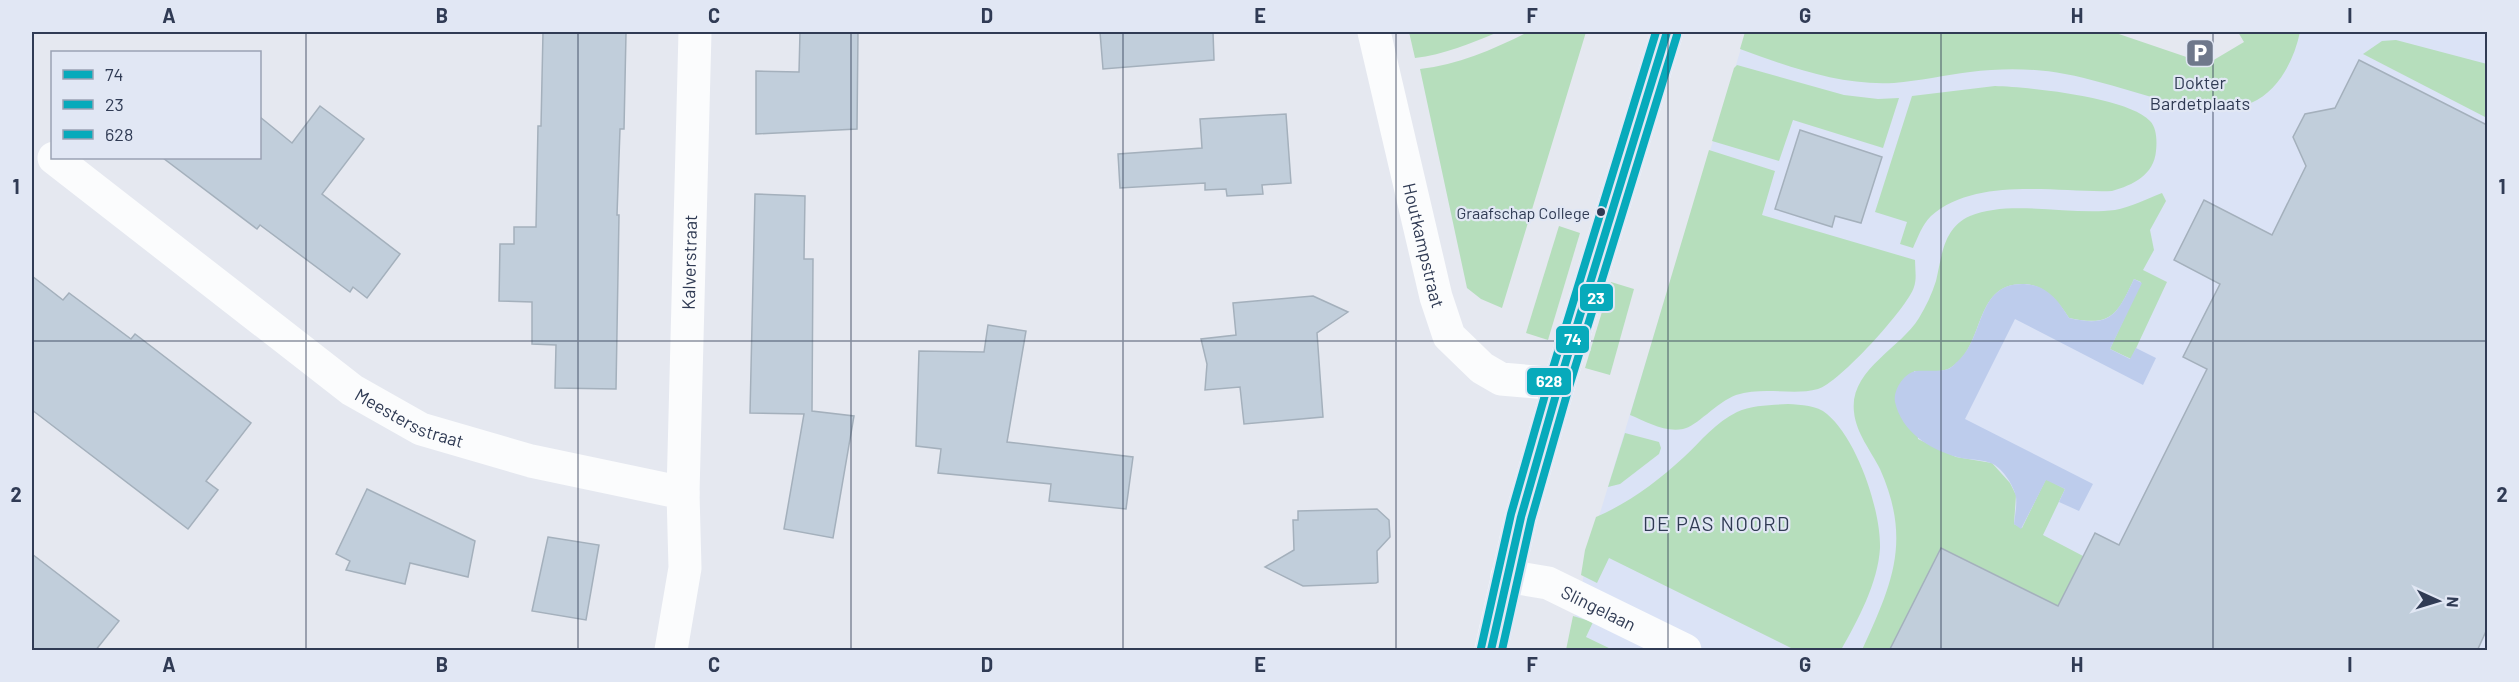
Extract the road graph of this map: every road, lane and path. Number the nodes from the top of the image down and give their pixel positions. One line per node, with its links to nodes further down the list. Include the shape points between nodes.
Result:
1 (695, 32): 8 (street, Kalverstraat)
2 (1374, 32): 7 (street, Houtkampstraat, via 1436,297 1449,336 1482,368 1502,379)
3 (1667, 32): 7 (street)
4 (32, 140): 5 (street, Meestersstraat)
5 (51, 155)
6 (56, 159): 8 (street, Meestersstraat, via 352,390 421,429 531,461)
7 (1559, 384): 9 (street)
8 (683, 493): 10 (street, via 685,568)
9 (1507, 576): 11 (street); 12 (street, Slingelaan, via 1548,583)
10 (671, 651)
11 (1491, 651)
12 (1685, 651)

